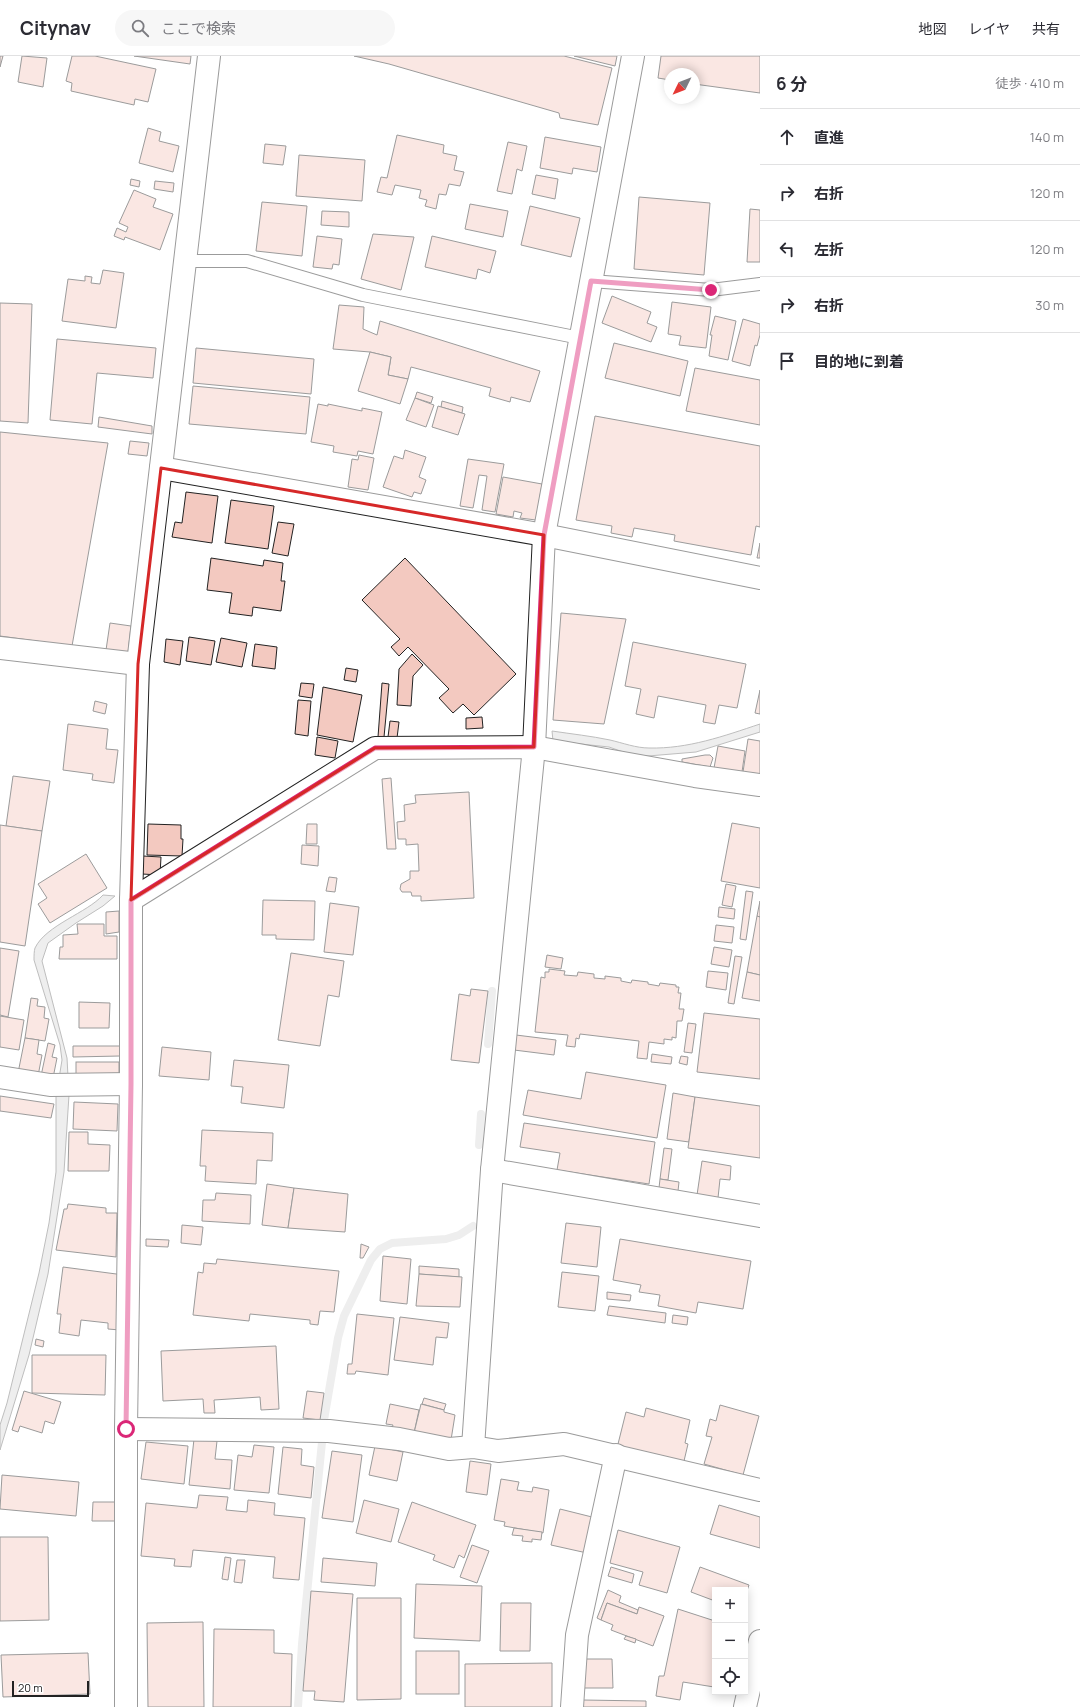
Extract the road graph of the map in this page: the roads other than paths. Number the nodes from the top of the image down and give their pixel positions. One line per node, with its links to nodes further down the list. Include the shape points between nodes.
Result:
1 (209, 56): 3 (street)
2 (633, 56): 4 (street)
3 (184, 261): 6 (lane, via 247,261 363,295); 7 (street)
4 (591, 281): 5 (lane, via 711,290); 6 (street)
5 (760, 284)
6 (580, 338): 8 (street)
7 (161, 468): 8 (street); 11 (street)
8 (544, 535): 9 (street); 12 (street)
9 (760, 578)
10 (0, 648): 11 (street)
11 (138, 664): 14 (street)
12 (534, 747): 13 (street); 14 (street, via 375,748); 17 (street)
13 (760, 785)
14 (131, 900): 16 (street)
15 (0, 1077): 16 (street, via 50,1085)
16 (131, 1084): 19 (street)
17 (492, 1170): 18 (street); 20 (street)
18 (760, 1216)
19 (126, 1429): 20 (street, via 329,1431 399,1438 450,1449); 24 (street)
20 (473, 1447): 21 (street, via 498,1451 564,1444)
21 (616, 1455): 22 (street); 25 (street, via 577,1635)
22 (760, 1490)
23 (760, 1641): 26 (street)
24 (126, 1707)
25 (572, 1707)
26 (745, 1707)

